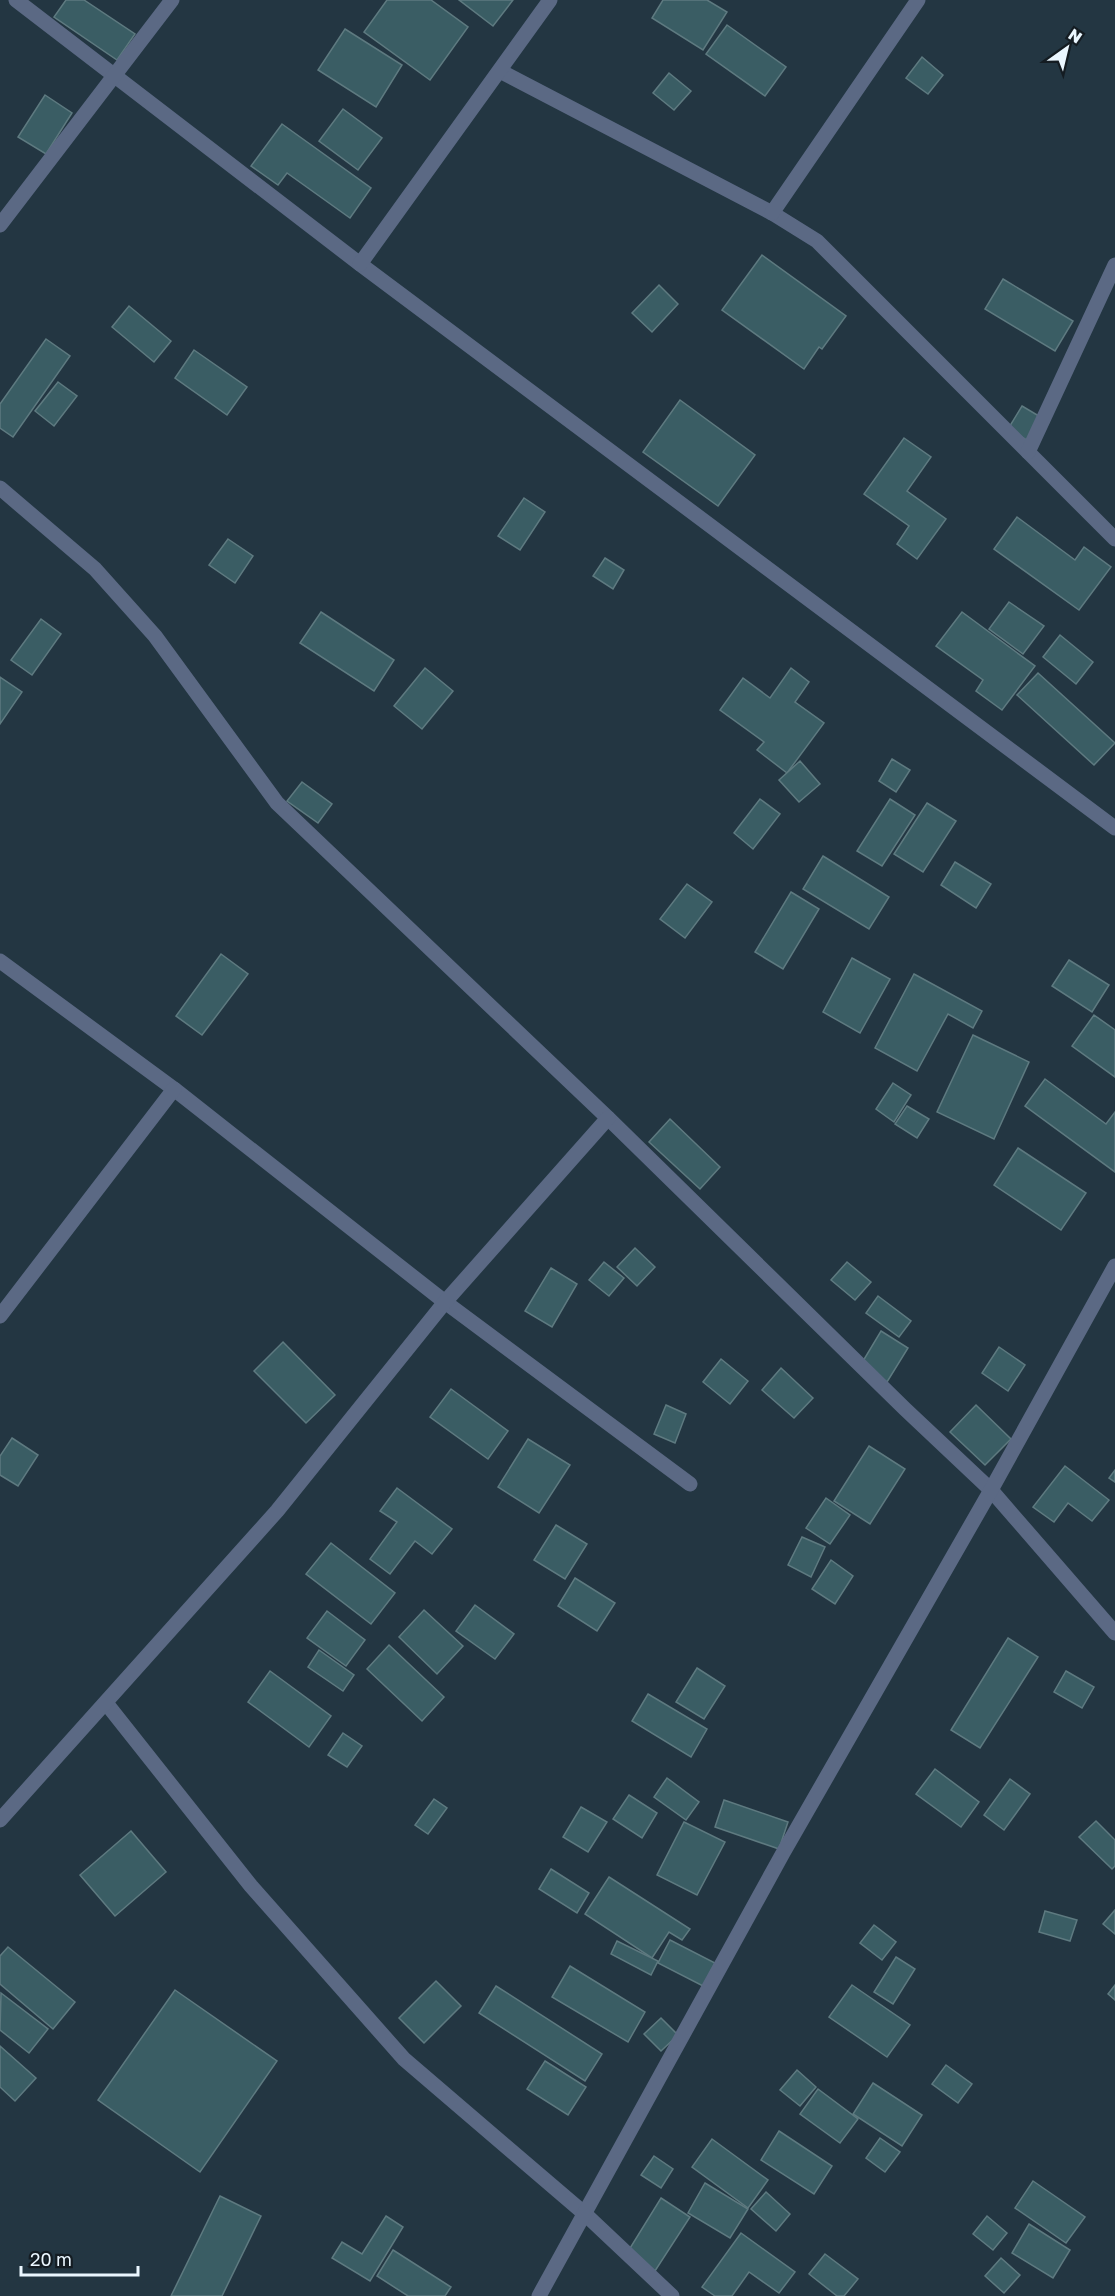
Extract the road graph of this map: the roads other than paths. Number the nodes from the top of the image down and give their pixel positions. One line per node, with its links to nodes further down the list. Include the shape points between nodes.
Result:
1 (16, 0): 6 (street)
2 (172, 0): 6 (street)
3 (550, 0): 5 (street)
4 (918, 0): 7 (street)
5 (500, 70): 7 (street); 9 (street)
6 (115, 76): 8 (street); 9 (street)
7 (772, 213): 11 (street, via 817,241)
8 (0, 225)
9 (360, 264): 14 (street)
10 (1115, 265): 11 (street)
11 (1028, 452): 13 (street)
12 (0, 489): 17 (street, via 95,569 155,636 277,803)
13 (1115, 539)
14 (1115, 828)
15 (0, 961): 16 (street)
16 (174, 1089): 19 (street); 20 (street)
17 (608, 1118): 19 (street); 22 (street)
18 (1115, 1266): 22 (street)
19 (445, 1302): 21 (street); 24 (street, via 276,1510)
20 (0, 1316)
21 (690, 1484)
22 (991, 1490): 23 (street); 26 (street, via 783,1853)
23 (1115, 1633)
24 (106, 1703): 25 (street); 26 (street, via 251,1886 404,2060)
25 (0, 1820)
26 (585, 2214): 27 (street); 28 (street)
27 (539, 2296)
28 (672, 2296)

